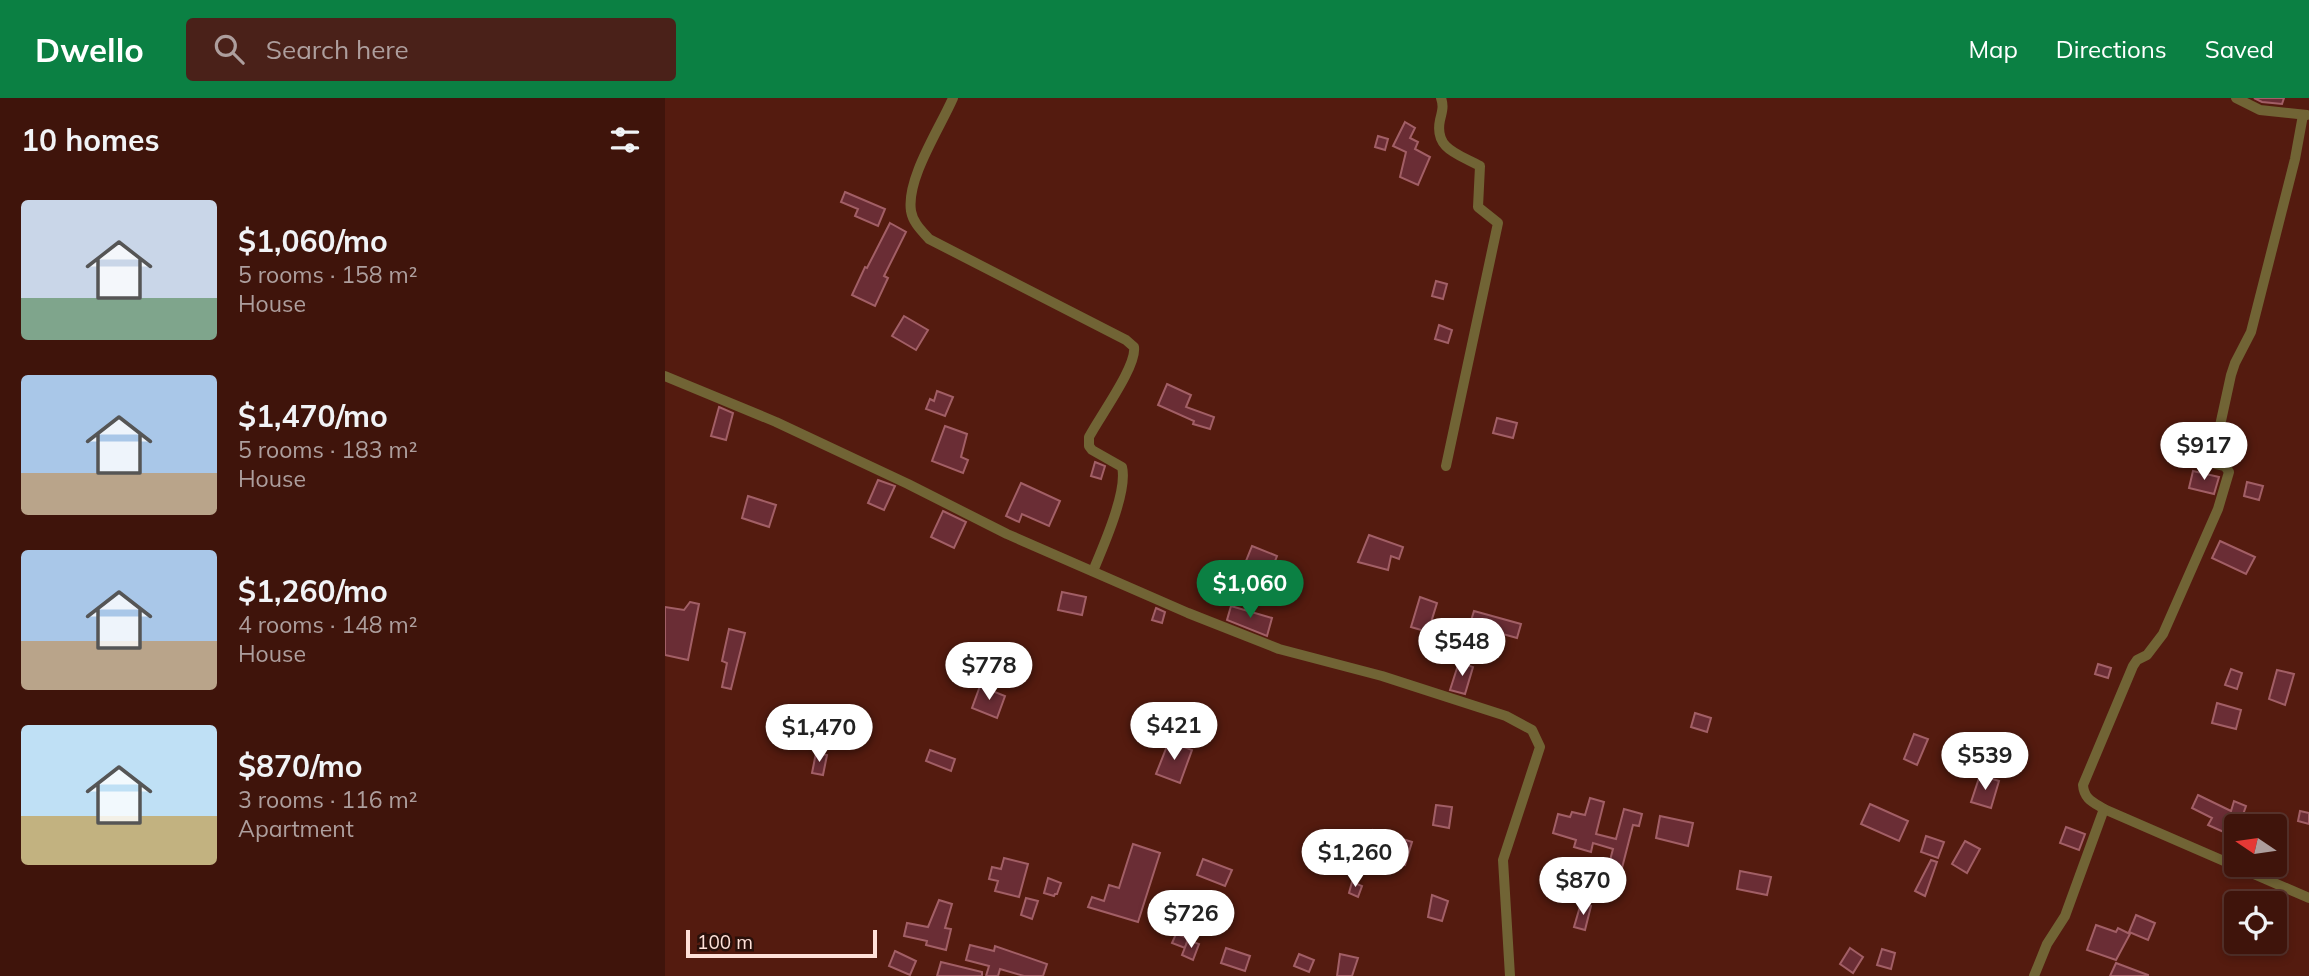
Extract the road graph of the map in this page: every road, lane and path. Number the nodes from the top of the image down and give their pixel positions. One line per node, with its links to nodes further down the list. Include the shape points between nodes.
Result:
1 (953, 98): 7 (street, via 911,197 916,225 929,239 1134,347 1130,369 1089,436 1092,450 1122,467 1124,474)
2 (1441, 98): 6 (street, via 1444,104 1438,131 1444,146 1480,166 1478,207 1498,223)
3 (2237, 98): 4 (street, via 2260,110)
4 (2306, 115): 8 (street, via 2251,332 2235,363 2216,444 2216,464 2229,472 2214,519 2164,634 2133,666 2083,785 2089,800)
5 (665, 376): 7 (street, via 776,422)
6 (1446, 466)
7 (1093, 571): 10 (street, via 1279,649 1382,676 1506,716 1532,730 1540,747 1503,860)
8 (2104, 809): 9 (street); 11 (street, via 2065,916)
9 (2309, 898)
10 (1510, 976)
11 (2034, 976)

